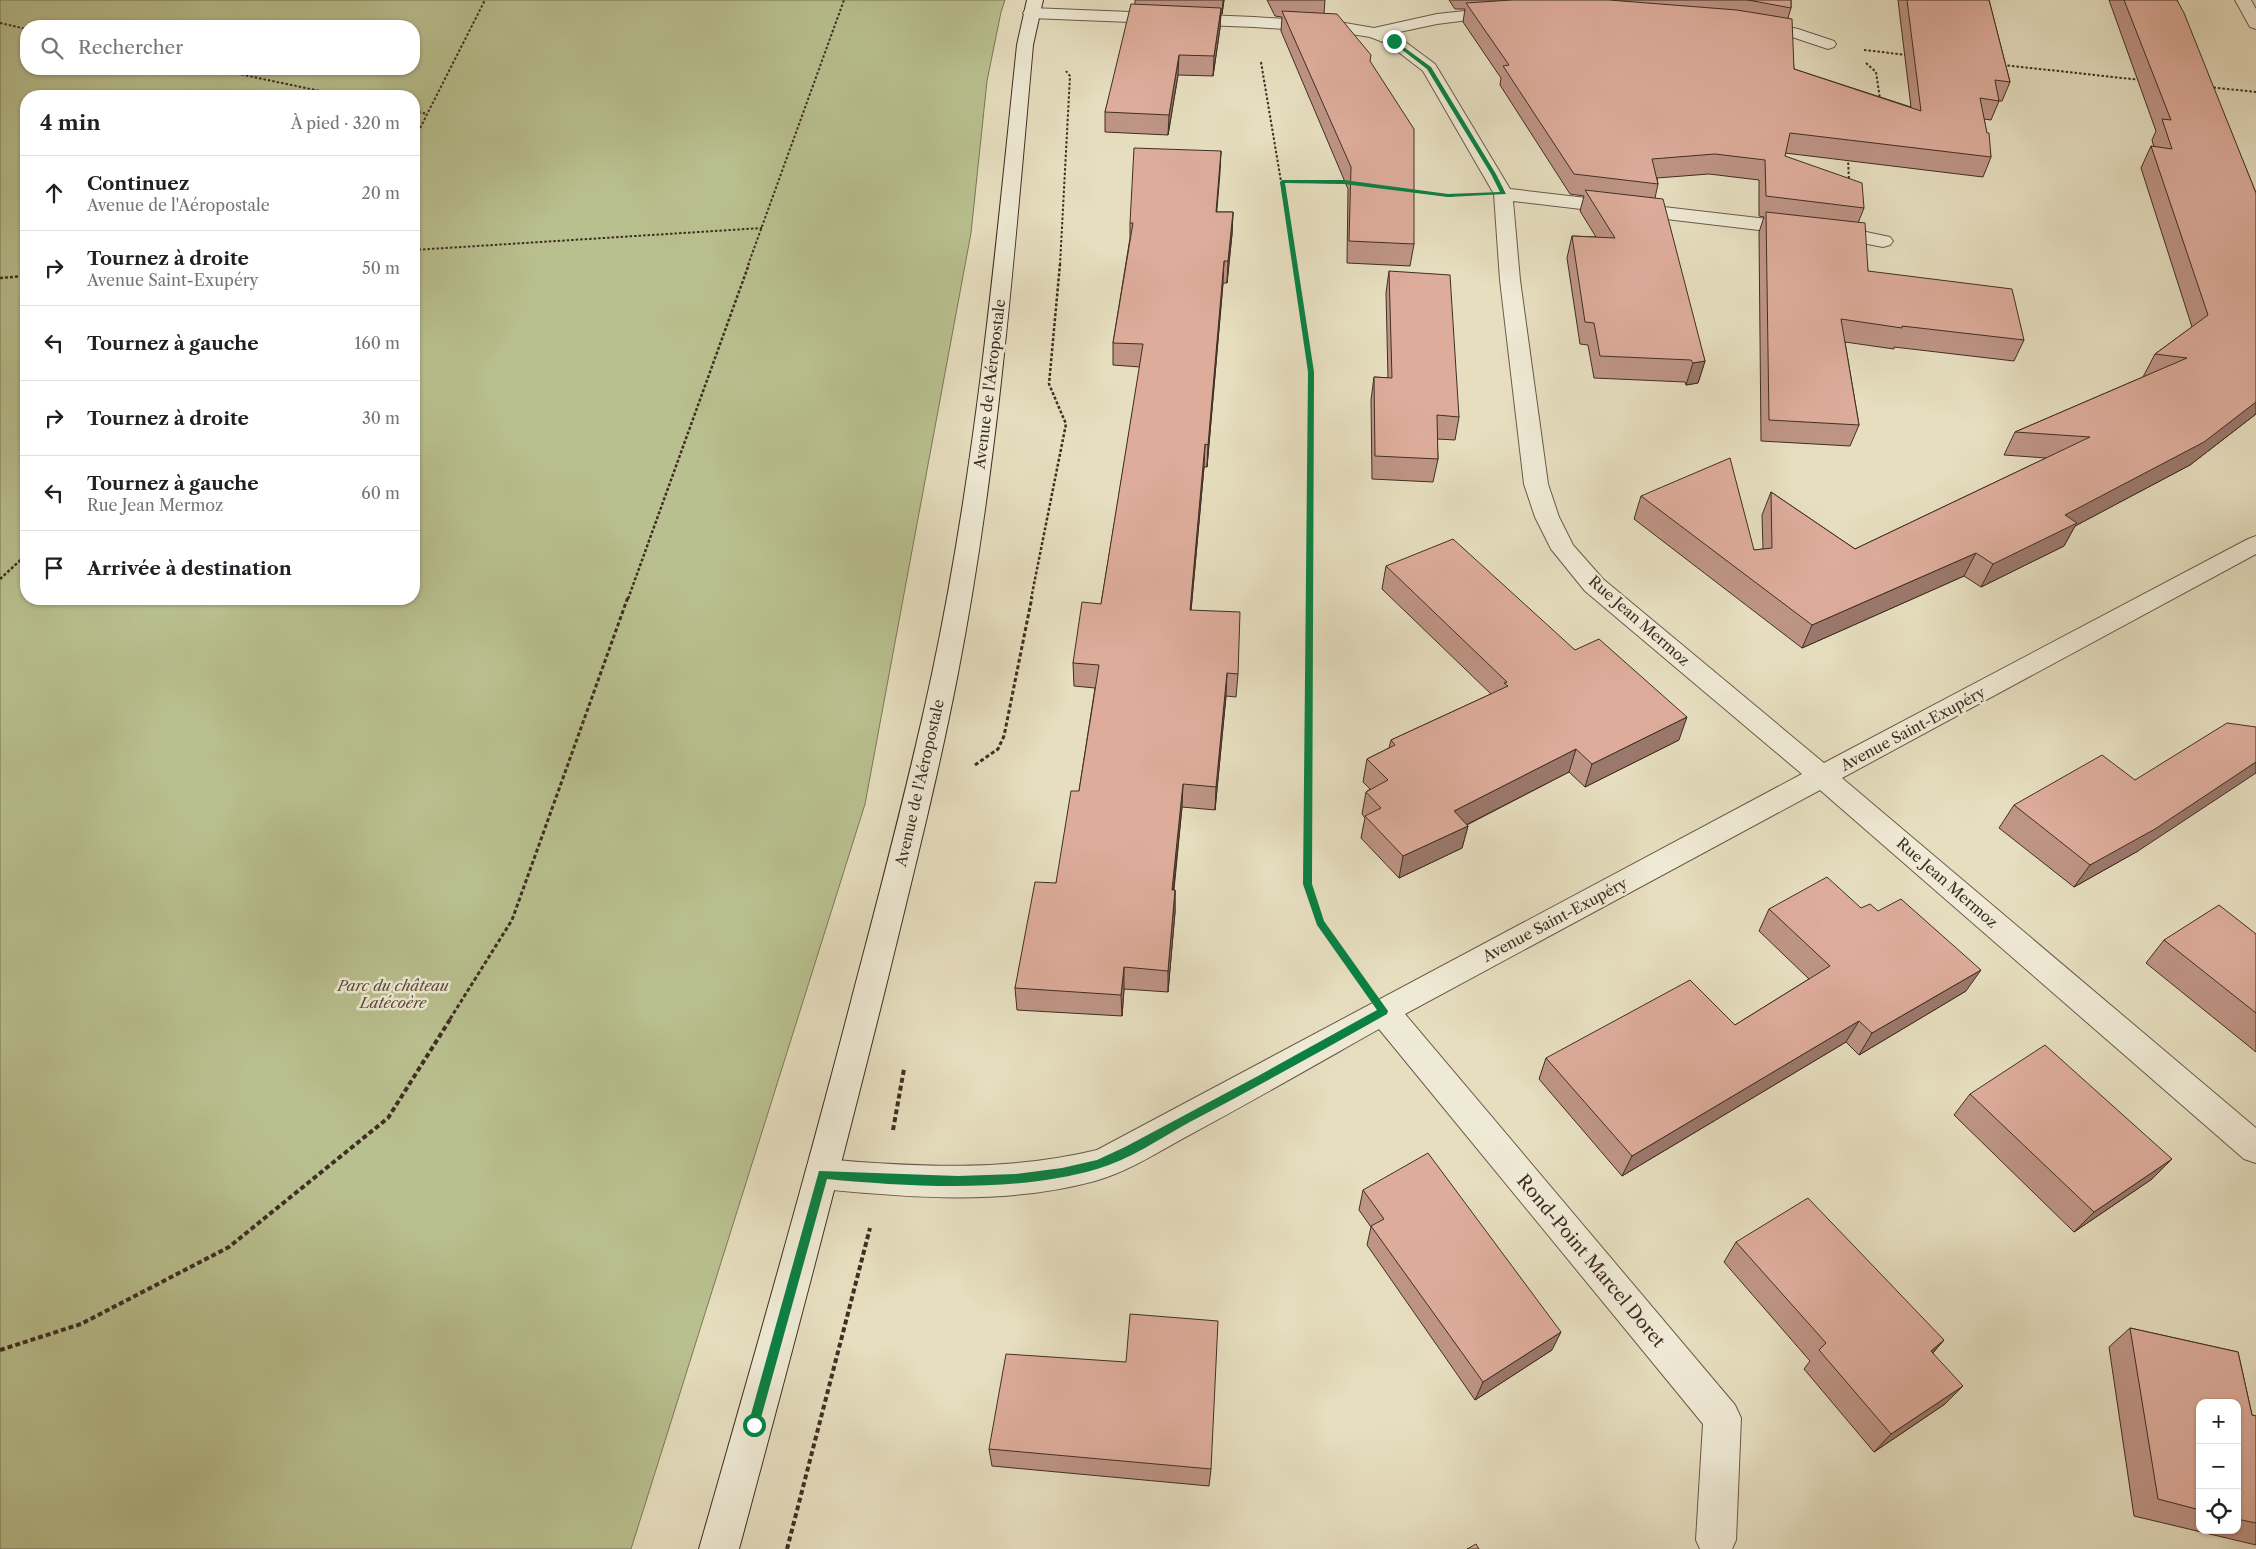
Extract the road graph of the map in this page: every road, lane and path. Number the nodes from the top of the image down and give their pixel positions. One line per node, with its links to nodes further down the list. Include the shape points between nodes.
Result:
1 (485, 0): 23 (path)
2 (844, 0): 30 (path)
3 (2243, 0): 9 (street)
4 (1034, 7): 6 (street, Rue Jean Mermoz); 42 (street, Avenue de l'Aéropostale, via 1025,44 995,356 965,565 914,816)
5 (1521, 12): 11 (street, via 1418,21)
6 (1254, 22): 11 (street, Rue Jean Mermoz, via 1317,25); 26 (path)
7 (0, 23): 10 (path)
8 (1742, 23): 12 (street, via 1792,32)
9 (2256, 24)
10 (20, 28)
11 (1374, 33): 29 (street, Rue Jean Mermoz, via 1394,41 1429,68)
12 (1828, 44): 13 (path)
13 (1849, 49): 14 (path); 21 (path, via 1876,72)
14 (1908, 55)
15 (1998, 64): 17 (path)
16 (244, 75): 19 (path)
17 (2147, 80)
18 (2206, 87): 20 (path)
19 (315, 90)
20 (2256, 92)
21 (1880, 100)
22 (420, 112): 23 (path)
23 (427, 114): 24 (path)
24 (420, 128)
25 (1852, 152): 31 (path, via 1848,159)
26 (1282, 182): 27 (path); 40 (path, via 1311,372 1307,884 1320,922)
27 (1353, 183)
28 (1410, 191): 29 (path, via 1448,196)
29 (1503, 194): 31 (street); 39 (street, Rue Jean Mermoz, via 1510,280 1536,484 1547,517 1563,549 1594,585)
30 (762, 228): 33 (path); 43 (path, via 512,920 388,1118 229,1247 81,1324)
31 (1852, 235): 32 (street)
32 (1883, 241)
33 (420, 250)
34 (20, 276): 35 (path)
35 (0, 278)
36 (2256, 544): 39 (street, Avenue Saint-Exupéry)
37 (20, 561): 38 (path)
38 (0, 579)
39 (1823, 777): 40 (street, Avenue Saint-Exupéry); 41 (street, Rue Jean Mermoz)
40 (1383, 1011): 42 (street, Avenue Saint-Exupéry, via 1262,1079 1098,1164 1016,1179 939,1180); 44 (street, Rond-Point Marcel Doret, via 1722,1418)
41 (2256, 1148)
42 (823, 1174): 45 (street, Avenue de l'Aéropostale)
43 (0, 1350)
44 (1716, 1540)
45 (719, 1549)

